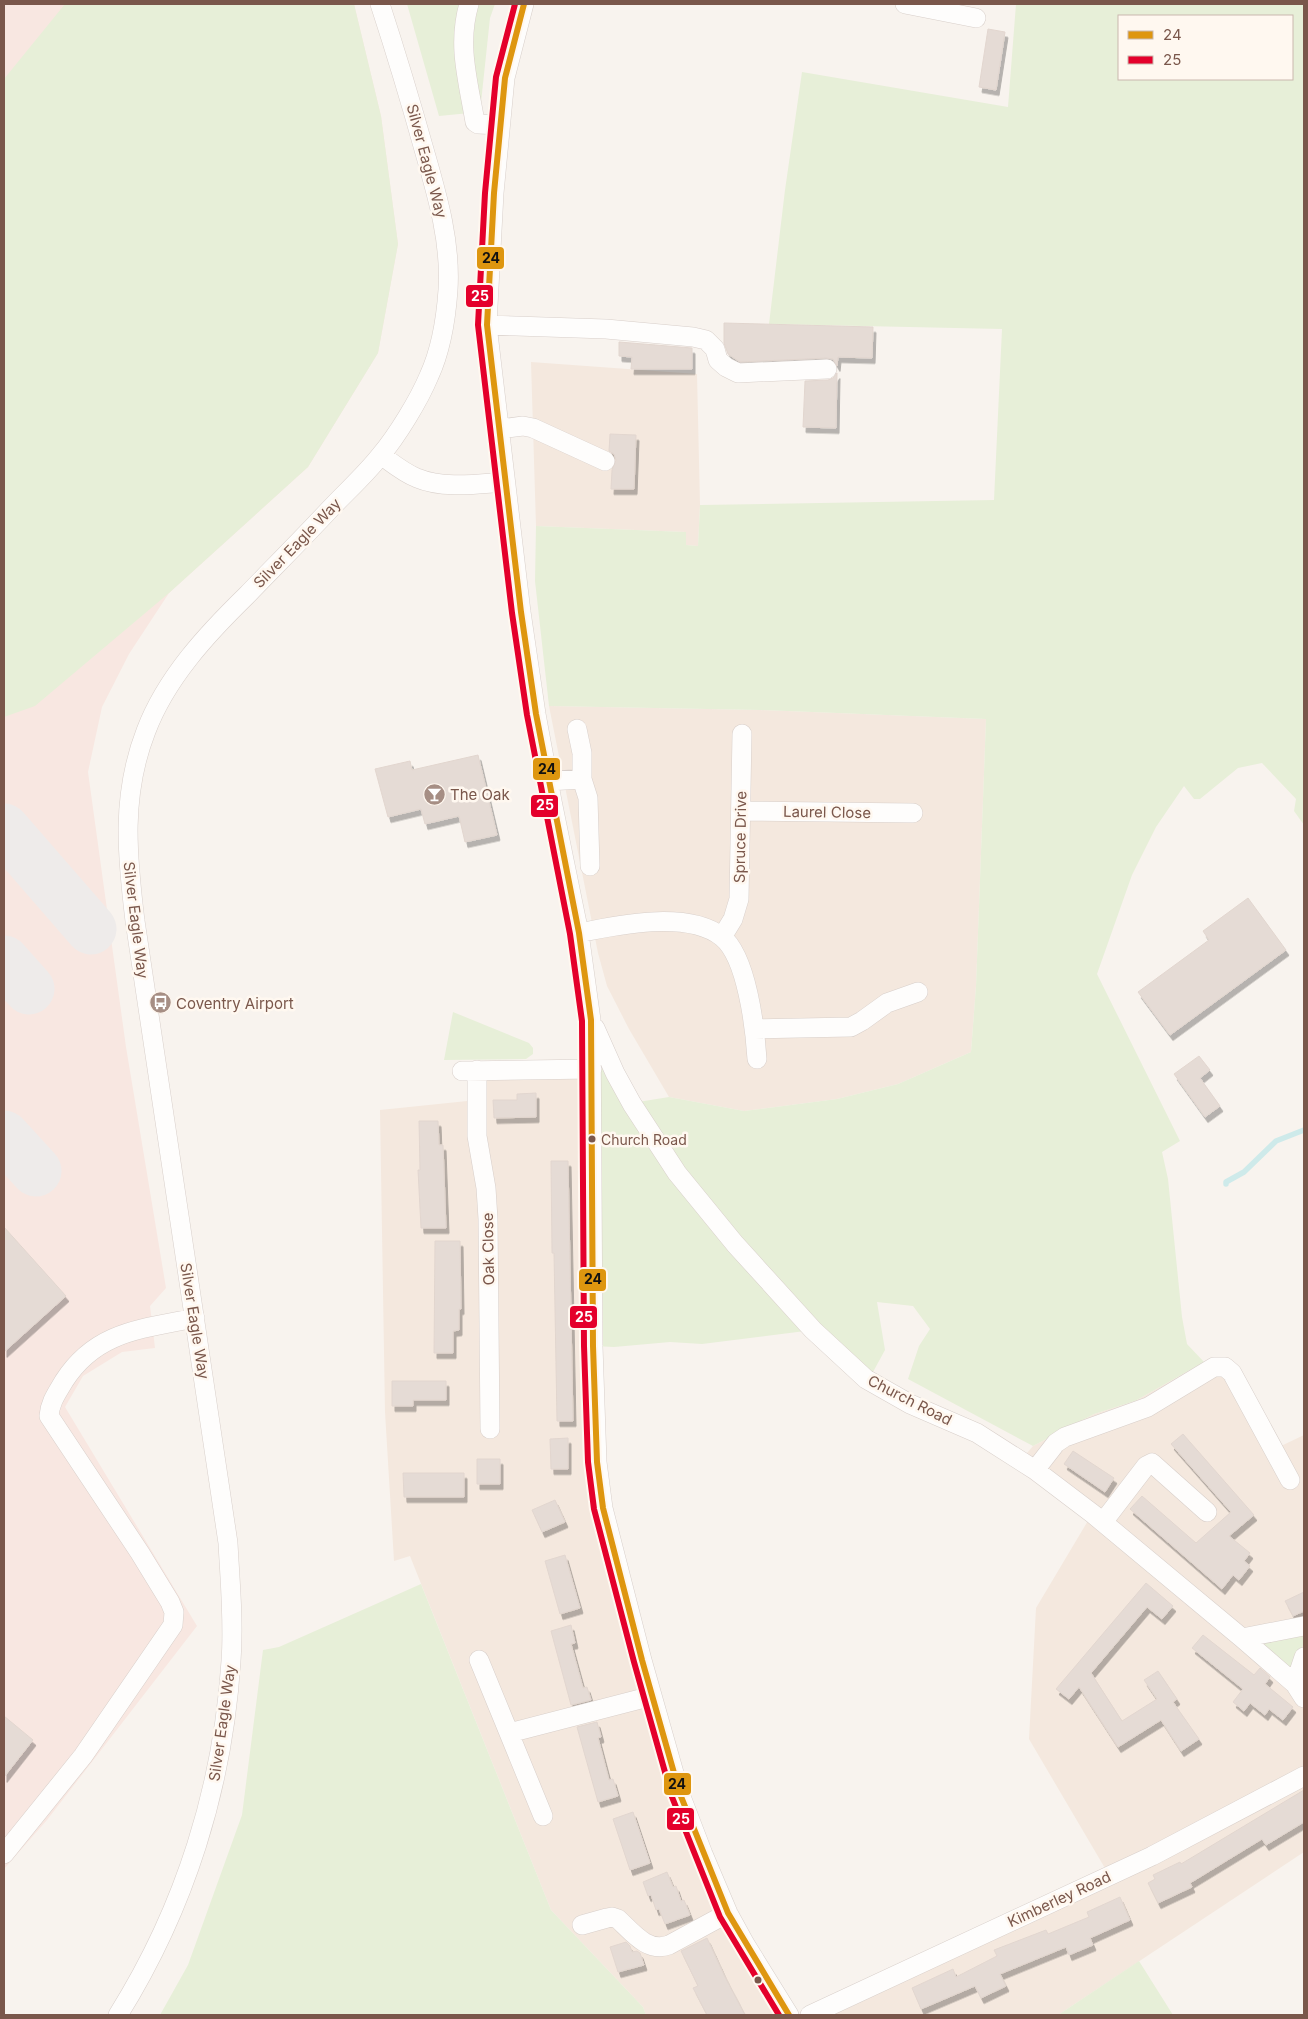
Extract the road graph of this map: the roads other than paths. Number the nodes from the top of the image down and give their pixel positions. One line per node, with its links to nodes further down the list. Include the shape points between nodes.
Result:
1 (380, 4): 10 (street, Silver Eagle Way, via 436,190 445,226 448,258 445,318 429,376)
2 (470, 4): 6 (street, via 463,47 475,122)
3 (524, 4): 6 (street, via 505,78)
4 (905, 4): 5 (street)
5 (976, 18)
6 (500, 125): 7 (street)
7 (488, 325): 8 (street, via 606,329 706,340 715,349 718,360 738,373); 9 (street)
8 (827, 369)
9 (500, 429): 11 (street, via 533,428); 12 (street)
10 (381, 455): 12 (street, via 417,478 438,484); 27 (street, Silver Eagle Way, via 193,653 164,692 153,714 131,782 127,838 129,875)
11 (605, 461)
12 (505, 482): 16 (street, via 521,612)
13 (576, 729): 15 (street, via 582,753)
14 (742, 734): 17 (street, Spruce Drive)
15 (582, 779): 16 (street); 19 (street, via 588,798)
16 (548, 781): 20 (street)
17 (742, 811): 18 (street, Laurel Close); 21 (street, Spruce Drive, via 739,899)
18 (913, 813)
19 (590, 866)
20 (579, 933): 21 (street, via 617,926 678,923 702,927); 23 (street)
21 (722, 937): 24 (street, via 739,964)
22 (918, 992): 24 (street, via 887,1003 851,1027)
23 (591, 1020): 26 (street); 29 (street, Church Road, via 632,1104 677,1173 735,1244 813,1330 866,1380 910,1404 977,1433)
24 (756, 1029): 25 (street)
25 (757, 1059)
26 (592, 1069): 28 (street, Oak Close, via 470,1070 488,1220); 38 (street, via 593,1346 597,1462 603,1508)
27 (195, 1318): 42 (street, via 124,1333 94,1348 74,1365 50,1403 49,1416 170,1602 174,1612 173,1625 83,1756); 45 (street, Silver Eagle Way, via 228,1543 231,1659 227,1711 217,1769 186,1878 162,1939)
28 (490, 1429)
29 (1035, 1470): 30 (street, via 1060,1440 1148,1407 1220,1366 1232,1373); 32 (street, Church Road)
30 (1290, 1480)
31 (1207, 1512): 32 (street, via 1152,1463 1146,1466)
32 (1103, 1522): 34 (street, Church Road)
33 (1304, 1626): 34 (street)
34 (1242, 1638): 37 (street)
35 (1304, 1657): 37 (street)
36 (479, 1660): 39 (street)
37 (1299, 1691)
38 (652, 1696): 39 (street); 43 (street, via 680,1794)
39 (509, 1733): 41 (street)
40 (1304, 1776): 47 (street, Kimberley Road, via 1152,1856)
41 (543, 1816)
42 (4, 1854)
43 (728, 1913): 44 (street, via 661,1948 651,1947 612,1917); 46 (street)
44 (582, 1925)
45 (118, 2015)
46 (789, 2015)
47 (810, 2015)

